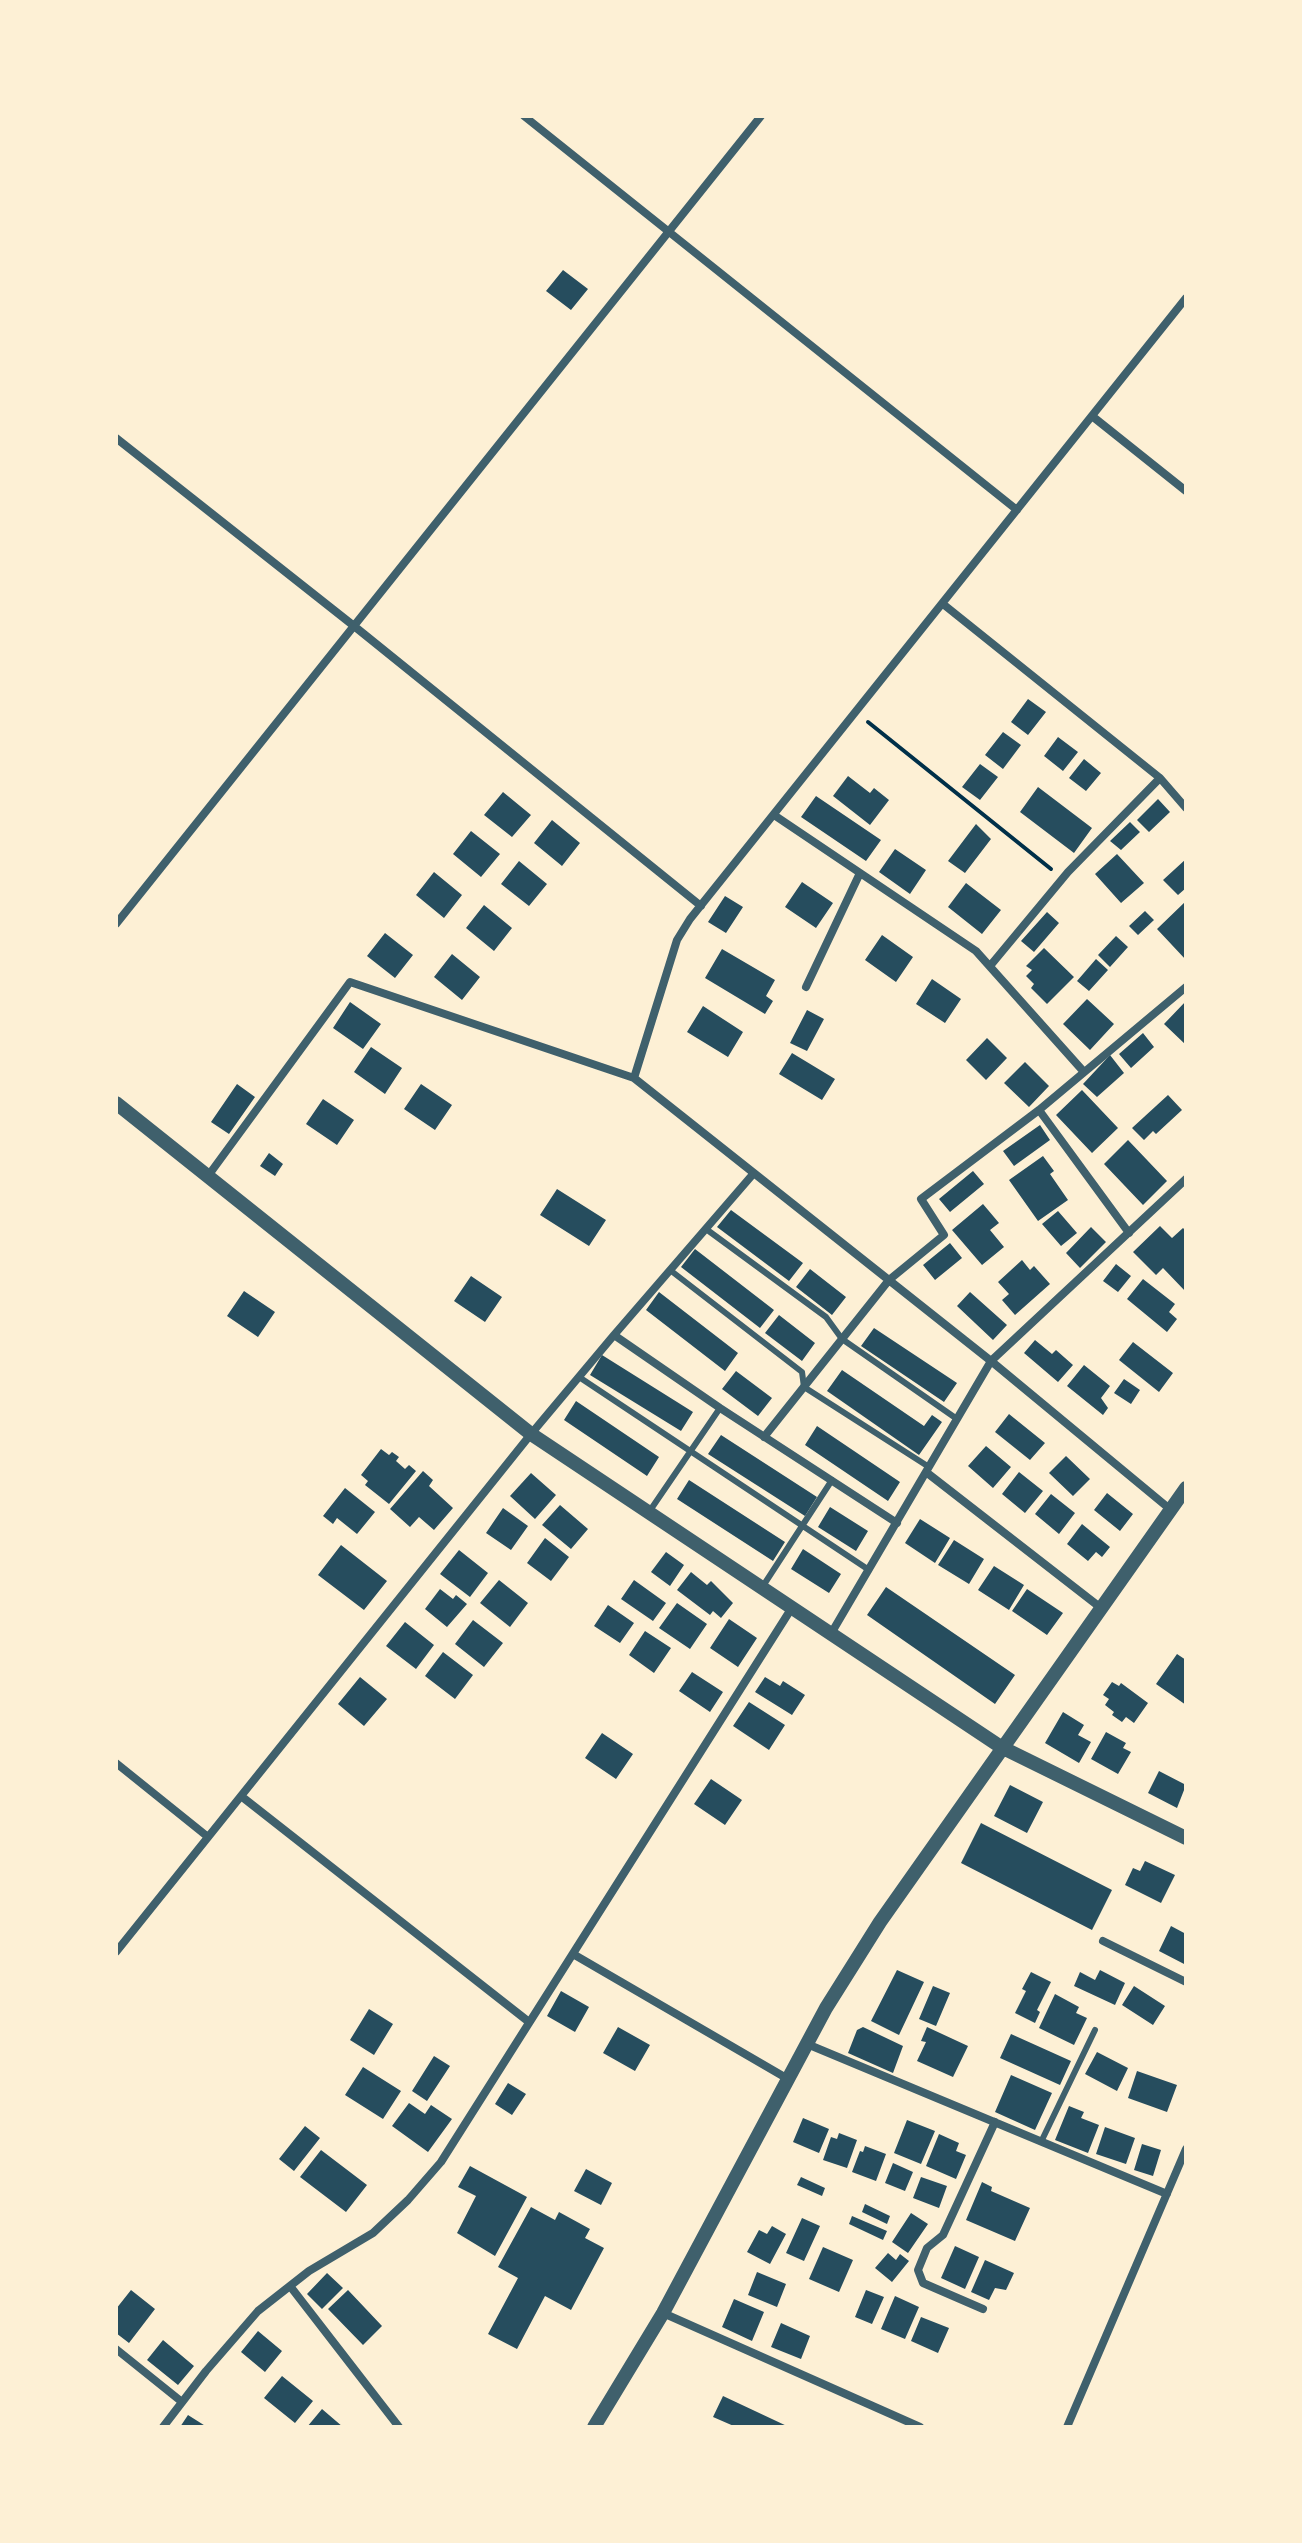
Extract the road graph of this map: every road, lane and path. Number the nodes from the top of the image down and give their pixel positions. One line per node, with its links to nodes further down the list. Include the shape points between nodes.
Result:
1 (524, 116): 3 (street)
2 (761, 116): 3 (street)
3 (669, 232): 8 (street); 10 (street)
4 (1186, 298): 5 (street)
5 (1092, 416): 7 (street); 8 (street)
6 (116, 438): 10 (street)
7 (1186, 491)
8 (1017, 510): 9 (street)
9 (943, 604): 11 (street); 12 (street)
10 (354, 626): 17 (street); 18 (street)
11 (857, 713): 14 (street); 16 (path)
12 (1160, 778): 13 (street); 16 (street)
13 (1186, 808)
14 (774, 815): 15 (street); 17 (street)
15 (860, 873): 19 (street, via 976,951); 20 (street)
16 (1063, 878): 19 (street)
17 (701, 906): 23 (street, via 677,940)
18 (116, 924)
19 (990, 966): 22 (street)
20 (806, 987)
21 (1186, 987): 22 (street)
22 (1084, 1072): 25 (street)
23 (634, 1078): 26 (street); 27 (street, via 350,982)
24 (116, 1103): 27 (street)
25 (1039, 1110): 30 (street); 32 (street, via 921,1199 944,1235)
26 (754, 1173): 29 (street); 32 (street)
27 (208, 1176): 40 (street)
28 (1186, 1179): 30 (street)
29 (706, 1229): 31 (street); 34 (lane, via 826,1317)
30 (1129, 1233): 35 (street)
31 (670, 1270): 33 (street); 37 (lane, via 802,1372)
32 (889, 1280): 34 (street); 35 (street)
33 (614, 1335): 36 (street); 38 (street)
34 (842, 1339): 37 (street); 39 (lane)
35 (991, 1361): 39 (street); 46 (street)
36 (579, 1377): 40 (street); 42 (lane)
37 (804, 1387): 41 (street); 43 (lane)
38 (720, 1408): 41 (street); 42 (lane)
39 (957, 1419): 43 (street)
40 (531, 1434): 47 (street); 57 (street)
41 (764, 1437): 44 (street)
42 (690, 1451): 47 (lane); 49 (lane)
43 (928, 1470): 48 (street); 53 (street)
44 (832, 1480): 48 (street); 49 (lane)
45 (1186, 1488): 46 (street)
46 (1171, 1510): 53 (street)
47 (649, 1512): 51 (street)
48 (897, 1523): 50 (street)
49 (802, 1527): 50 (lane); 51 (lane)
50 (869, 1570): 54 (street)
51 (763, 1586): 52 (street)
52 (793, 1606): 54 (street); 62 (street)
53 (1101, 1608): 55 (street)
54 (832, 1632): 55 (street)
55 (1001, 1747): 59 (street); 66 (street, via 880,1922)
56 (116, 1763): 58 (street)
57 (241, 1796): 58 (street); 64 (street)
58 (208, 1837): 61 (street)
59 (1186, 1838)
60 (1103, 1941): 63 (street)
61 (116, 1952)
62 (573, 1954): 64 (street); 67 (street)
63 (1186, 1982)
64 (529, 2022): 72 (street, via 441,2162 408,2200 373,2233)
65 (1095, 2030): 69 (lane)
66 (807, 2044): 67 (street); 68 (street)
67 (788, 2079): 74 (street)
68 (995, 2122): 69 (street); 73 (street, via 943,2235 927,2248 918,2270 923,2283)
69 (1041, 2142): 71 (street)
70 (1186, 2149): 71 (street)
71 (1167, 2194): 81 (street)
72 (290, 2286): 76 (street, via 258,2311); 78 (street)
73 (983, 2309)
74 (663, 2313): 79 (street); 80 (street)
75 (116, 2349): 76 (street)
76 (182, 2402): 77 (street)
77 (163, 2427)
78 (399, 2427)
79 (594, 2427)
80 (920, 2427)
81 (1067, 2427)

